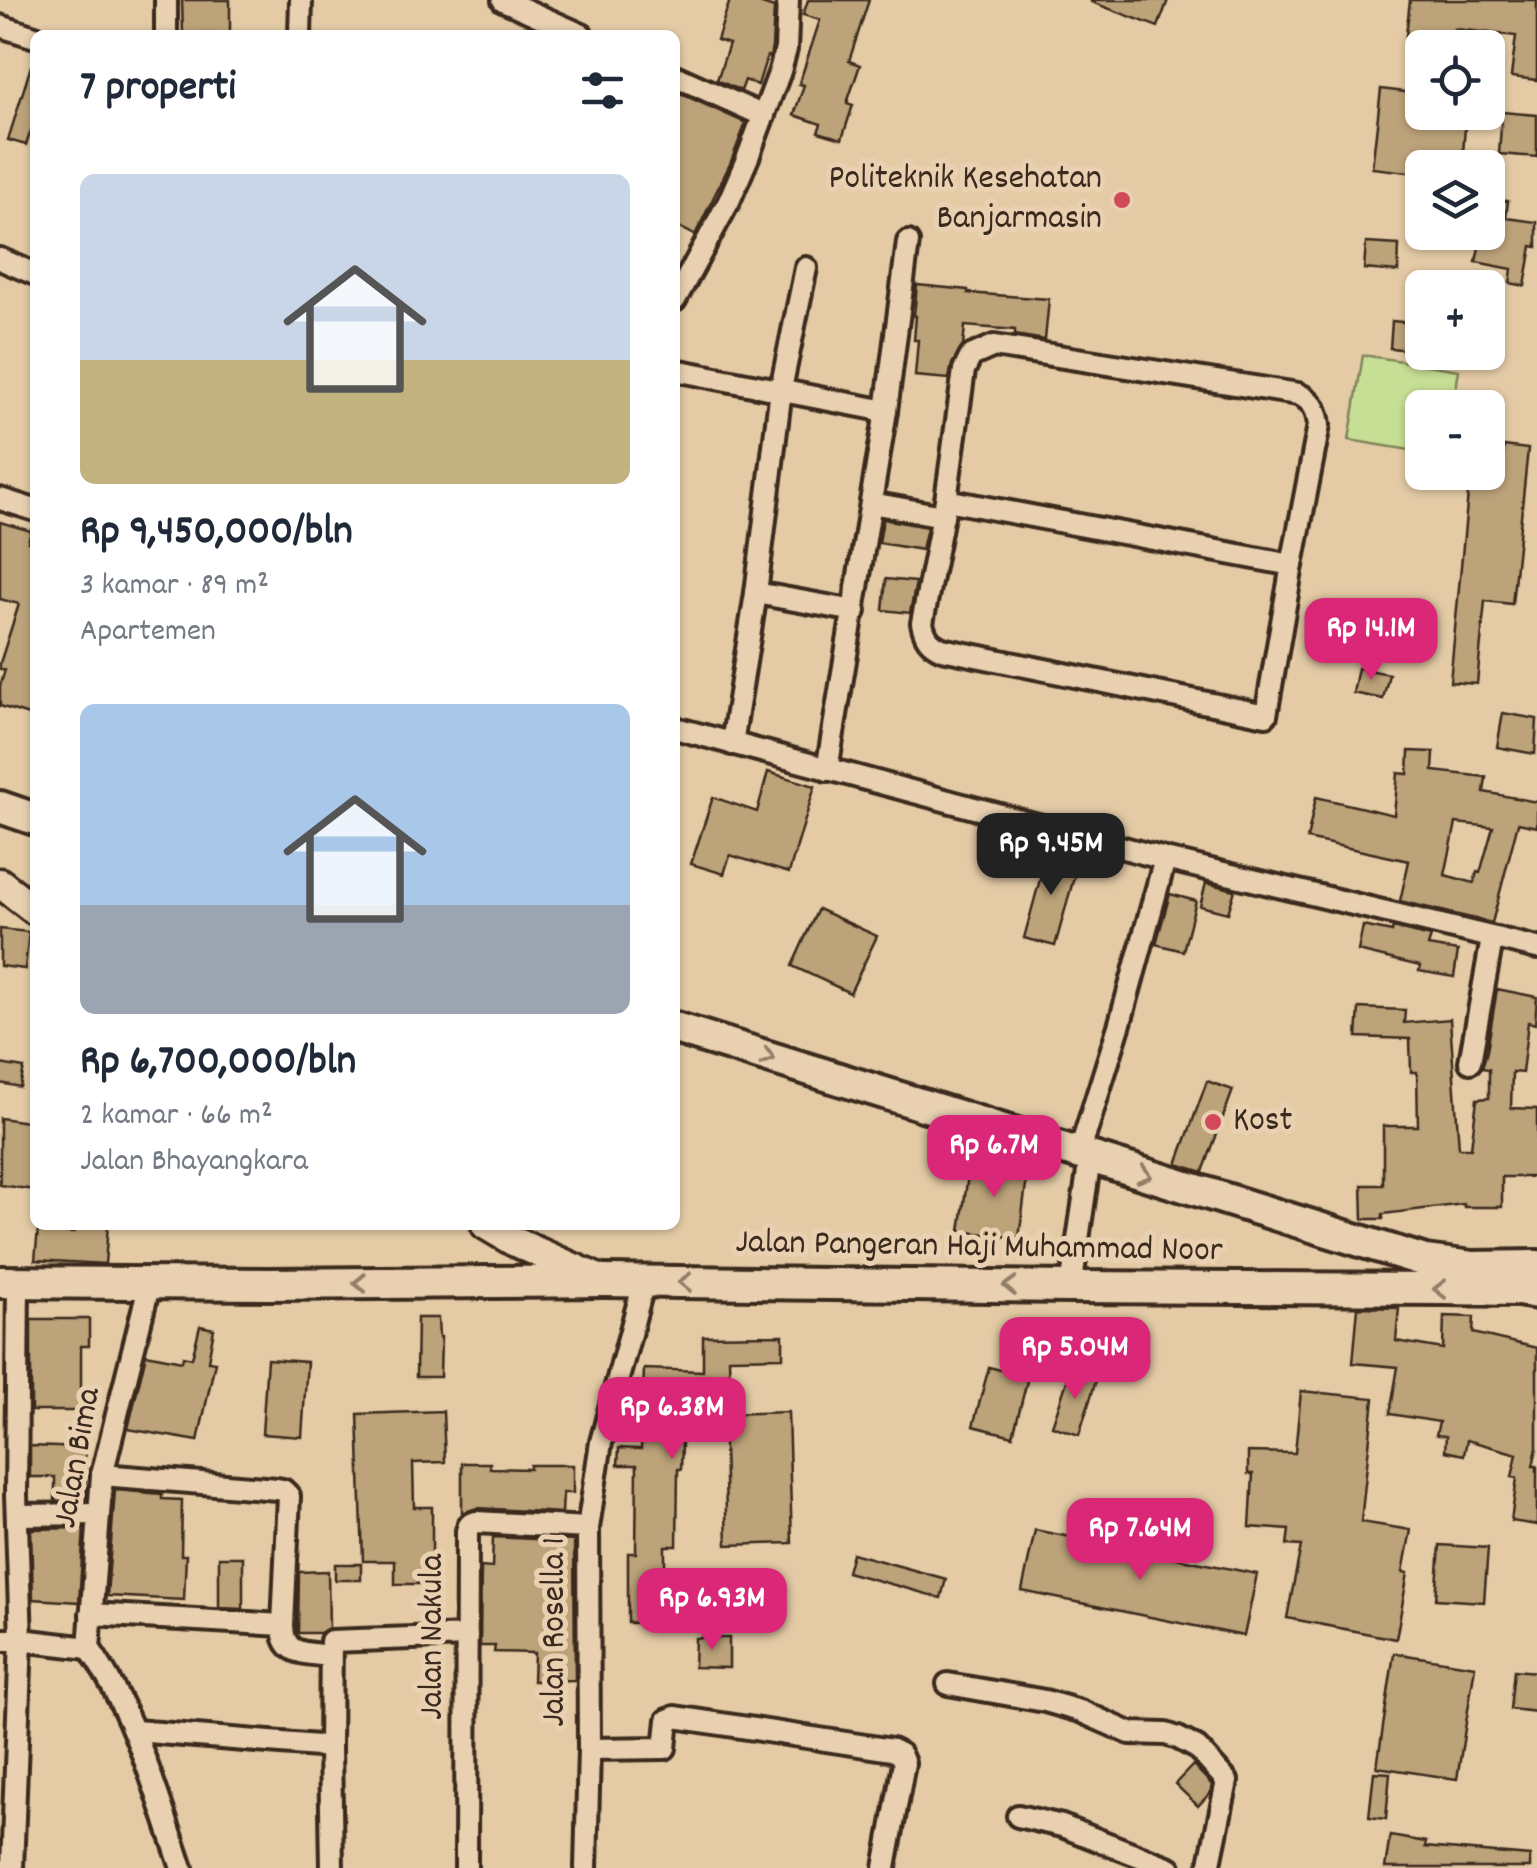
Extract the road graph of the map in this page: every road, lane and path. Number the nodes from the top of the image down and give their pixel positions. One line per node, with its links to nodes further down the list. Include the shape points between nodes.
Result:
1 (166, 0): 6 (street)
2 (301, 0): 7 (street)
3 (503, 0): 8 (street)
4 (788, 0): 11 (street, via 786,49)
5 (0, 26): 9 (street)
6 (166, 30)
7 (300, 30)
8 (571, 30)
9 (30, 35)
10 (680, 78): 11 (street)
11 (764, 116): 16 (street, via 729,201)
12 (908, 242): 19 (street)
13 (0, 259): 15 (street)
14 (806, 268): 18 (street)
15 (30, 272)
16 (680, 291)
17 (680, 371): 18 (street)
18 (781, 389): 19 (street); 25 (street)
19 (886, 412): 21 (street)
20 (0, 498): 22 (street)
21 (870, 503): 23 (street); 26 (street)
22 (30, 508)
23 (945, 508): 24 (street); 24 (street, via 922,623 931,644 1266,715); 24 (street, via 964,370 970,356 994,346 1298,394 1315,406 1319,425)
24 (1292, 564)
25 (756, 594): 26 (street); 28 (street)
26 (855, 610): 29 (street)
27 (680, 729): 28 (street)
28 (732, 744): 29 (street)
29 (827, 770): 32 (street)
30 (0, 807): 31 (main road)
31 (30, 816)
32 (1165, 859): 35 (street); 39 (street)
33 (0, 883): 34 (street)
34 (30, 906)
35 (1492, 939): 36 (street); 38 (street)
36 (1537, 948)
37 (680, 1030): 39 (main road, one-way to 39)
38 (1470, 1062)
39 (1085, 1156): 42 (main road, one-way to 42); 49 (street)
40 (495, 1230): 41 (street)
41 (514, 1241): 44 (street); 48 (street, via 512,1270)
42 (1388, 1250): 43 (main road, via 1472,1267); 50 (main road)
43 (1537, 1266)
44 (605, 1281): 47 (main road, Jalan Pangeran Haji Muhammad Noor); 48 (main road, Jalan Pangeran Haji Muhammad Noor)
45 (9, 1282): 46 (main road, Jalan Pangeran Haji Muhammad Noor); 53 (street)
46 (150, 1282): 48 (main road, Jalan Pangeran Haji Muhammad Noor, one-way to 46); 52 (street, Jalan Bima)
47 (644, 1282): 49 (main road, Jalan Pangeran Haji Muhammad Noor, one-way to 47); 55 (street, Jalan Rosella 1, via 601,1442)
48 (498, 1283)
49 (1071, 1287): 50 (main road, Jalan Pangeran Haji Muhammad Noor)
50 (1384, 1289): 51 (main road, Jalan Pangeran Haji Muhammad Noor, one-way to 50)
51 (1537, 1293)
52 (102, 1475): 54 (street, Jalan Bima); 57 (street, via 287,1492)
53 (11, 1501): 54 (street); 59 (street)
54 (99, 1514): 56 (street, Jalan Bima)
55 (588, 1528): 58 (street, Jalan Nakula, via 470,1525); 65 (street, Jalan Rosella 1)
56 (91, 1614): 57 (street); 60 (street, Jalan Bima)
57 (284, 1625): 61 (street, via 289,1648)
58 (467, 1636): 61 (street, via 333,1640); 70 (street, Jalan Nakula)
59 (10, 1640): 60 (street); 67 (street)
60 (88, 1648): 63 (street)
61 (330, 1656): 64 (street)
62 (948, 1684): 74 (street, via 1046,1701 1121,1730 1166,1734 1197,1748 1227,1781)
63 (135, 1732): 64 (street); 68 (street)
64 (330, 1747): 69 (street)
65 (589, 1748): 71 (street, Jalan Rosella 1); 72 (street, via 662,1749 668,1720 675,1717 892,1750 904,1762)
66 (1018, 1816): 73 (street)
67 (12, 1868)
68 (182, 1868)
69 (332, 1868)
70 (466, 1868)
71 (586, 1868)
72 (885, 1868)
73 (1170, 1868)
74 (1209, 1868)

